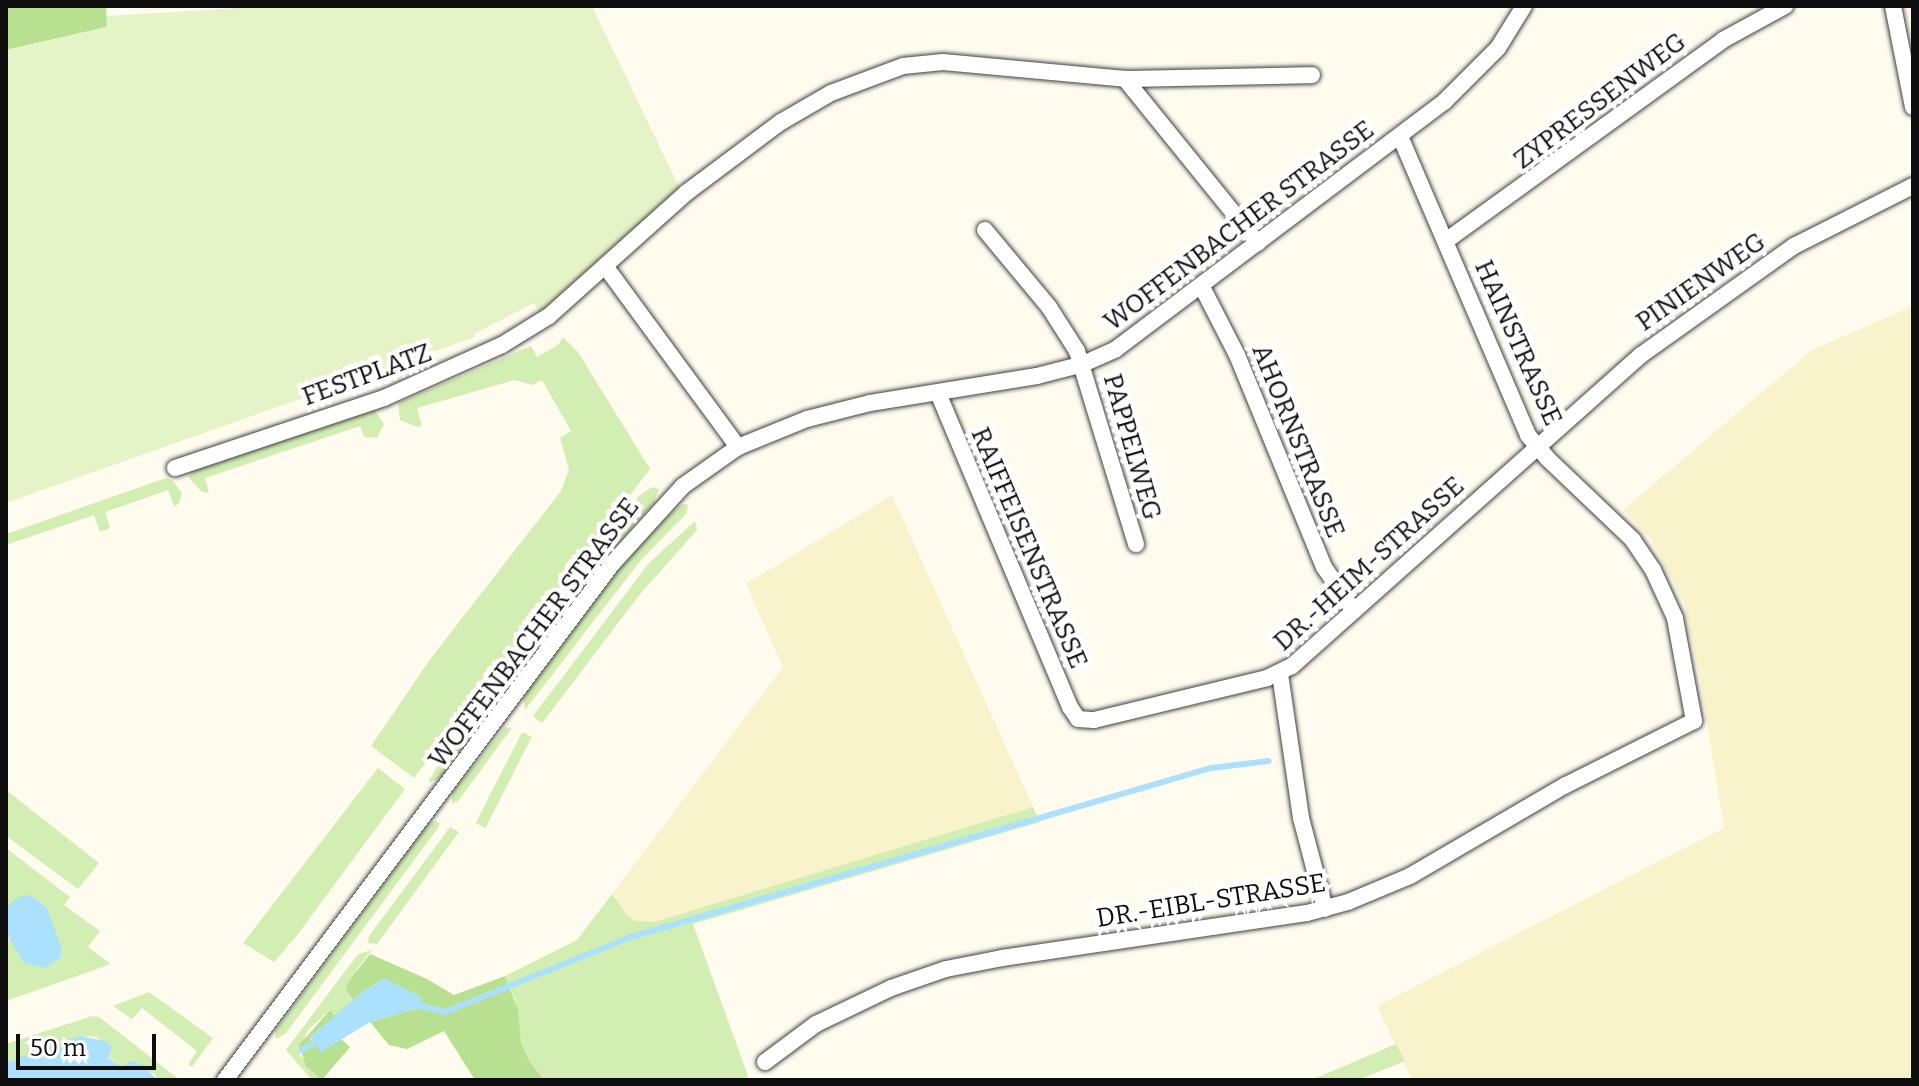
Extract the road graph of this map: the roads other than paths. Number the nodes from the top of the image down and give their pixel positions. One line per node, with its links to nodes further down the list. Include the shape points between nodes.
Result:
1 (1524, 6): 7 (street, WOFFENBACHER STRASSE, via 1483,65)
2 (1785, 6): 10 (street, ZYPRESSENWEG, via 1723,40)
3 (1893, 6): 6 (street)
4 (1312, 75): 5 (street, FESTPLATZ)
5 (1125, 79): 11 (street); 12 (street, FESTPLATZ, via 943,62 880,73 781,122 686,193)
6 (1913, 107)
7 (1400, 136): 10 (street, HAINSTRASSE); 11 (street, WOFFENBACHER STRASSE)
8 (1913, 186): 16 (street, PINIENWEG, via 1794,246 1743,280 1641,355)
9 (985, 230): 14 (street, PAPPELWEG, via 1061,323)
10 (1447, 240): 16 (street, HAINSTRASSE, via 1489,351)
11 (1258, 243): 13 (street, WOFFENBACHER STRASSE)
12 (605, 266): 17 (street); 18 (street, FESTPLATZ, via 565,303 502,345 423,382)
13 (1202, 287): 14 (street, WOFFENBACHER STRASSE, via 1133,338); 20 (street, AHORNSTRASSE, via 1237,355 1324,567)
14 (1083, 364): 15 (street, WOFFENBACHER STRASSE); 19 (street, PAPPELWEG)
15 (938, 393): 17 (street, WOFFENBACHER STRASSE, via 807,419); 22 (street, RAIFFEISENSTRASSE)
16 (1537, 446): 20 (street, DR.-HEIM-STRASSE); 23 (street, HAINSTRASSE, via 1633,540 1653,570 1675,618)
17 (738, 447): 26 (street, WOFFENBACHER STRASSE, via 683,486 629,543)
18 (175, 468)
19 (1136, 544)
20 (1354, 611): 21 (street, DR.-HEIM-STRASSE)
21 (1280, 674): 22 (street, DR.-HEIM-STRASSE, via 1094,720); 24 (street, via 1301,818)
22 (1078, 719)
23 (1694, 721): 24 (street, DR.-EIBL-STRASSE, via 1566,785 1410,876)
24 (1325, 909): 25 (street, DR.-EIBL-STRASSE, via 946,969 816,1024)
25 (765, 1062)
26 (225, 1080)

